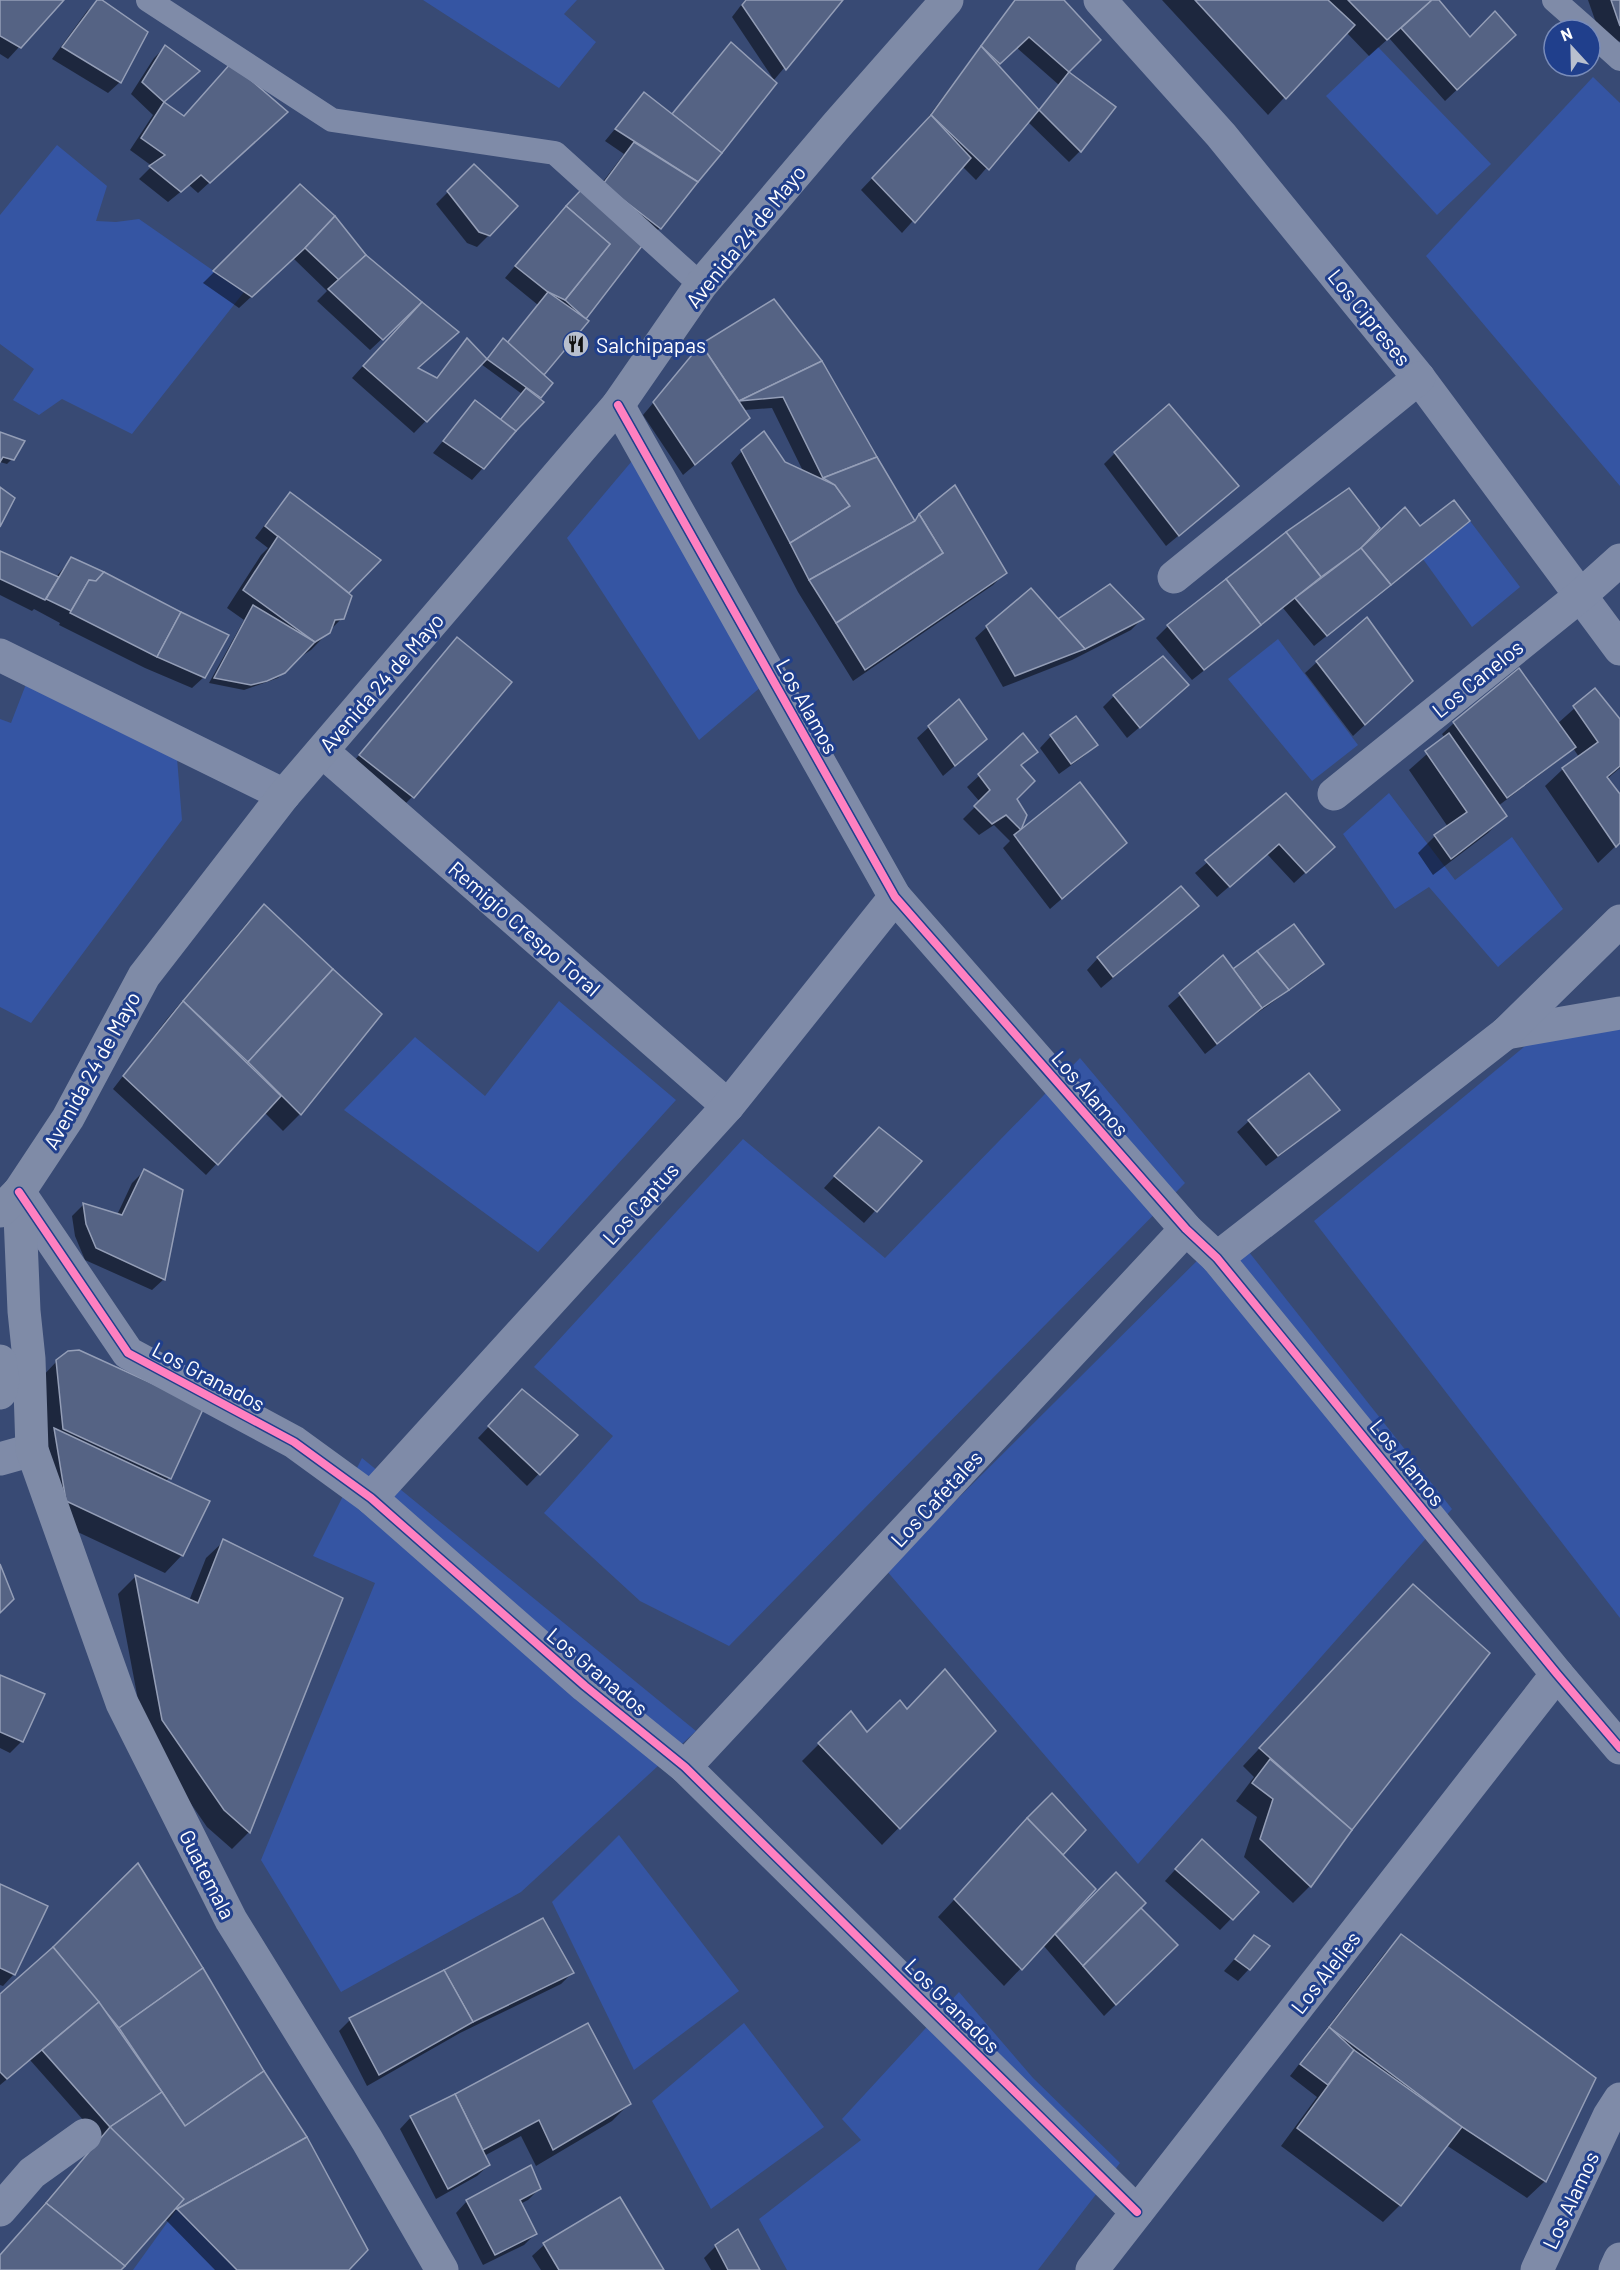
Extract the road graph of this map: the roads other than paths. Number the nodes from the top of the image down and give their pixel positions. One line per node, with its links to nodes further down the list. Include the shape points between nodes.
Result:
1 (148, 0): 8 (lane, via 332,120 555,153)
2 (947, 0): 8 (main road, Avenida 24 de Mayo)
3 (1100, 0): 9 (street, Los Cipreses, via 1221,135)
4 (1554, 0): 5 (lane)
5 (1574, 18)
6 (1602, 43): 7 (lane)
7 (1620, 59)
8 (701, 285): 10 (main road, Avenida 24 de Mayo)
9 (1419, 378): 12 (street); 13 (street, Los Cipreses)
10 (618, 405): 16 (main road, Avenida 24 de Mayo); 19 (street, Los Alamos)
11 (1620, 560): 13 (street, Los Canelos)
12 (1174, 577)
13 (1580, 596): 14 (street, Los Cipreses); 17 (street, Los Canelos)
14 (1620, 650)
15 (0, 655): 18 (street)
16 (322, 751): 18 (main road, Avenida 24 de Mayo); 23 (street, Remigio Crespo Toral)
17 (1334, 794)
18 (284, 795): 24 (main road, Avenida 24 de Mayo, via 144,976 68,1118)
19 (896, 897): 23 (street, Los Captus); 25 (street, Los Alamos)
20 (1620, 921): 22 (street)
21 (1620, 1013): 22 (street)
22 (1506, 1033): 26 (street)
23 (728, 1106): 31 (street, Los Captus)
24 (9, 1202): 29 (main road, via 29,1359); 31 (street, Los Granados, via 129,1353 294,1442)
25 (1186, 1229): 26 (street, Los Alamos); 34 (street, Los Cafetales)
26 (1217, 1258): 32 (street, Los Alamos)
27 (0, 1361): 28 (main road)
28 (0, 1393)
29 (32, 1450): 30 (street); 40 (main road, Guatemala, via 122,1703 231,1920)
30 (0, 1459)
31 (371, 1498): 34 (street, Los Granados, via 585,1686)
32 (1557, 1674): 33 (street, Los Alamos); 38 (street, Los Alelies)
33 (1620, 1748)
34 (686, 1767): 38 (street, Los Granados)
35 (1620, 2099): 42 (street, Los Alamos)
36 (85, 2135): 37 (street, via 32,2173)
37 (0, 2210)
38 (1137, 2212): 41 (street, Los Alelies)
39 (1620, 2259): 43 (street)
40 (442, 2270)
41 (1092, 2270)
42 (1537, 2270)
43 (1615, 2270)

